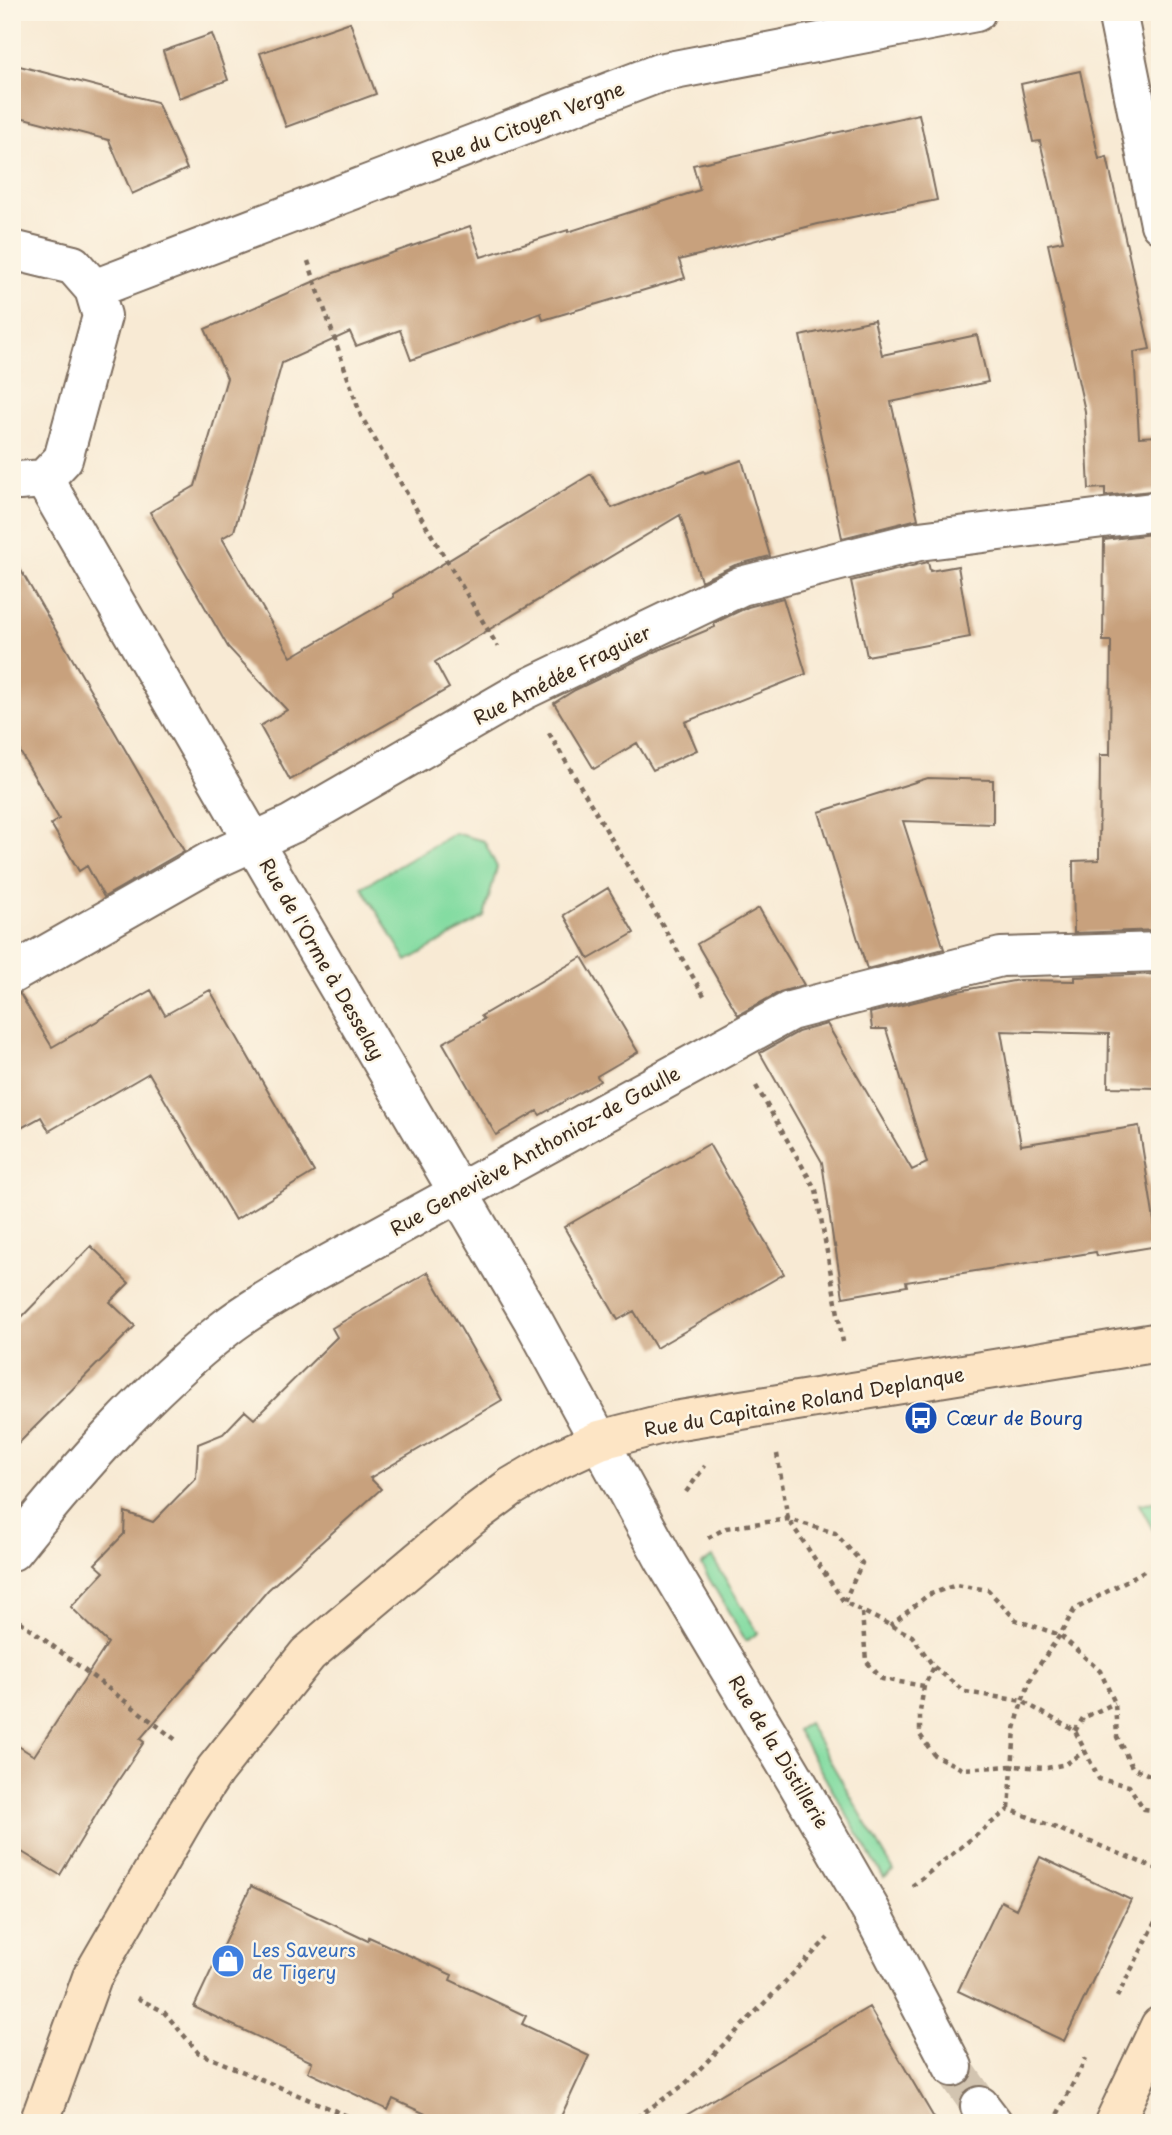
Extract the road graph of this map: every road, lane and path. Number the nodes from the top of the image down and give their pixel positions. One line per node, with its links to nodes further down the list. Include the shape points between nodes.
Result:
1 (976, 12): 3 (street, Rue du Citoyen Vergne, via 659,74)
2 (1117, 12): 4 (street)
3 (292, 214): 6 (street, Rue du Citoyen Vergne); 9 (path, via 361,416)
4 (1160, 225)
5 (12, 250): 6 (street, via 73,265)
6 (94, 289): 7 (street, via 102,316 63,459)
7 (28, 479): 10 (street, Rue de l'Orme à Desselay)
8 (1160, 511): 9 (street, Rue Amédée Fraguier, via 919,541 741,586)
9 (524, 690): 10 (street, Rue Amédée Fraguier); 13 (path)
10 (254, 843): 12 (street, Rue Amédée Fraguier, via 209,862); 14 (street, Rue de l'Orme à Desselay)
11 (1160, 952): 13 (street, Rue Geneviève Anthonioz-de Gaulle, via 1001,957 790,1011)
12 (12, 974)
13 (732, 1043): 14 (street, Rue Geneviève Anthonioz-de Gaulle); 16 (path, via 816,1190)
14 (459, 1192): 17 (street, Rue de l'Orme à Desselay); 21 (street, Rue Geneviève Anthonioz-de Gaulle, via 303,1278 228,1326 157,1387 64,1486)
15 (1160, 1342): 16 (street, Rue du Capitaine Roland Deplanque)
16 (852, 1391): 17 (street, Rue du Capitaine Roland Deplanque, via 674,1422)
17 (600, 1440): 35 (street, Rue du Capitaine Roland Deplanque, via 510,1487 308,1654); 41 (street, Rue de la Distillerie, via 665,1561 871,1911)
18 (775, 1443): 19 (path)
19 (788, 1519): 20 (path, via 726,1528); 23 (path); 23 (path, via 835,1533 862,1563)
20 (708, 1538)
21 (12, 1551)
22 (1144, 1571): 27 (path, via 1074,1611)
23 (844, 1602): 24 (path)
24 (862, 1612): 26 (path); 29 (path, via 866,1661 882,1679)
25 (12, 1615): 35 (path)
26 (890, 1626): 27 (path, via 928,1595 956,1585 988,1590 1016,1620); 28 (path, via 912,1636)
27 (1060, 1635): 30 (path, via 1033,1674); 31 (path, via 1100,1671)
28 (934, 1667): 29 (path); 30 (path, via 965,1692)
29 (925, 1686): 34 (path, via 920,1735 934,1755 962,1769)
30 (1022, 1701): 32 (path); 34 (path)
31 (1115, 1703): 32 (path, via 1083,1718); 36 (path, via 1117,1737 1132,1767)
32 (1075, 1731): 33 (path)
33 (1085, 1751): 34 (path, via 1066,1764 1047,1768); 38 (path, via 1099,1779 1129,1786 1144,1809)
34 (1012, 1766): 37 (path)
35 (215, 1770): 39 (street, Rue du Capitaine Roland Deplanque)
36 (1160, 1780)
37 (1009, 1809)
38 (1160, 1811)
39 (92, 1977): 42 (street, Rue du Capitaine Roland Deplanque); 43 (path, via 163,2011 199,2053)
40 (1160, 2026): 44 (street)
41 (953, 2067)
42 (39, 2123)
43 (364, 2123)
44 (1114, 2123)

